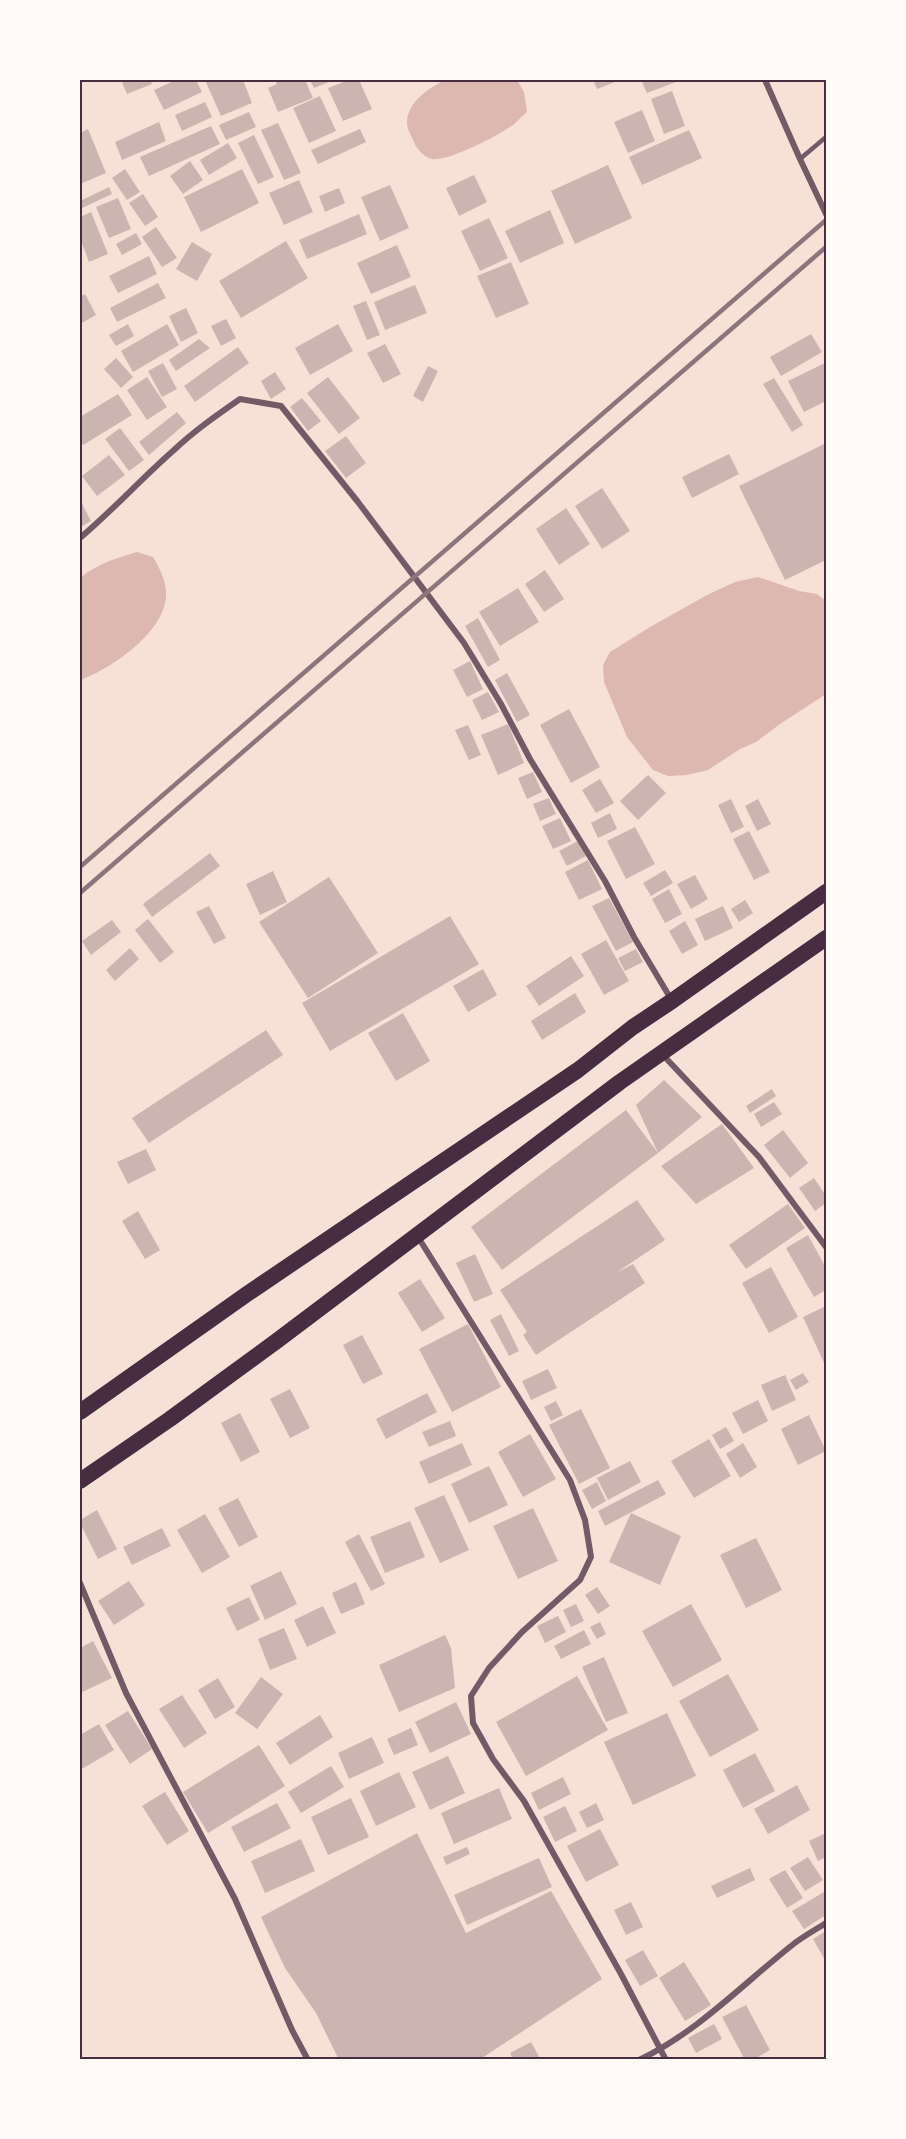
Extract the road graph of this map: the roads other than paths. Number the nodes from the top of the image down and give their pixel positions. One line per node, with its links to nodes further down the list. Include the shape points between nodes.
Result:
1 (765, 80): 3 (street)
2 (826, 137): 3 (lane)
3 (800, 159): 4 (street)
4 (826, 214)
5 (80, 538): 8 (street, via 174,450 240,399 281,406 464,643)
6 (826, 892): 8 (highway)
7 (826, 938): 9 (highway)
8 (672, 1001): 12 (highway)
9 (662, 1054): 10 (highway); 11 (street, via 759,1157)
10 (417, 1235): 13 (highway); 16 (street, via 570,1480 585,1520 591,1557 580,1580 489,1668 471,1696 473,1723 524,1801)
11 (826, 1247)
12 (80, 1413)
13 (80, 1481)
14 (80, 1583): 17 (street, via 126,1693 235,1899 291,2030)
15 (826, 1923): 16 (street)
16 (661, 2049): 18 (street); 19 (street)
17 (308, 2060)
18 (639, 2060)
19 (666, 2060)

